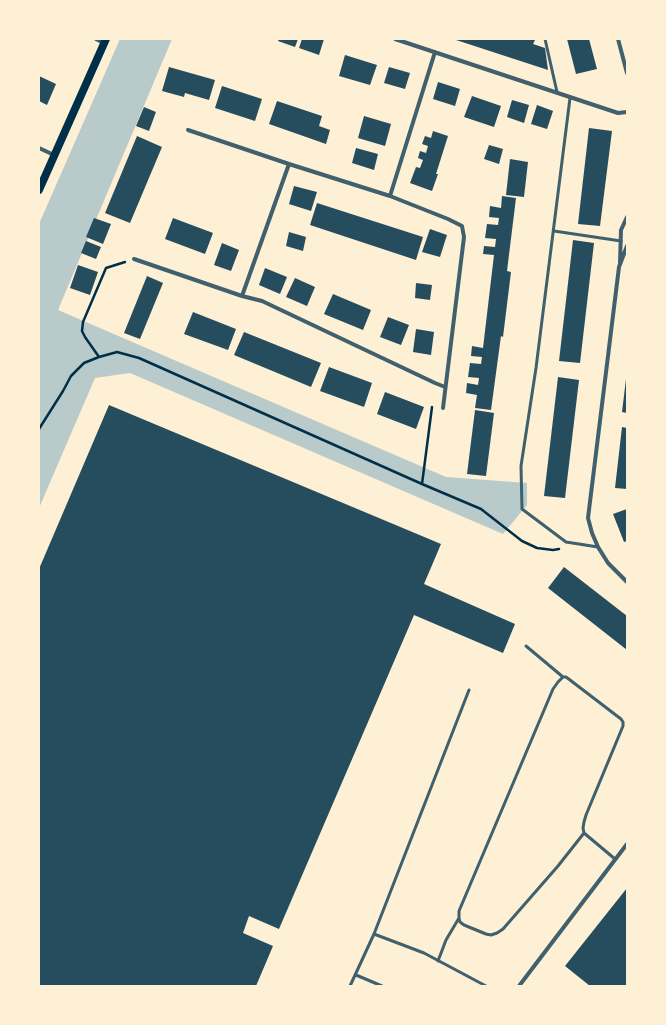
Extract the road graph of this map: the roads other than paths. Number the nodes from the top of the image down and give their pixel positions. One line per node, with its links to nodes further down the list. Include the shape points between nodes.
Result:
1 (96, 39): 5 (street)
2 (395, 39): 6 (street)
3 (545, 39): 8 (lane)
4 (618, 39): 7 (street)
5 (105, 41): 13 (main road)
6 (436, 52): 8 (street); 16 (street)
7 (627, 73)
8 (557, 92): 9 (street)
9 (570, 98): 10 (street, via 618,113); 18 (lane)
10 (627, 112)
11 (188, 130): 14 (street)
12 (39, 148): 13 (street)
13 (55, 155): 15 (main road)
14 (289, 164): 16 (street); 23 (street)
15 (39, 190)
16 (390, 196): 24 (street, via 462,226 464,237)
17 (627, 217): 19 (street, via 621,230)
18 (554, 231): 19 (lane); 26 (lane, via 522,466 522,509 566,542)
19 (621, 240): 22 (street)
20 (627, 246): 22 (street)
21 (134, 259): 23 (street)
22 (619, 267): 26 (street, via 588,518)
23 (242, 296): 24 (street, via 262,301)
24 (445, 387): 25 (street)
25 (443, 408)
26 (598, 547): 27 (street, via 608,563)
27 (627, 582)
28 (526, 646): 29 (lane)
29 (563, 677): 31 (lane, via 623,722 584,822); 34 (lane, via 555,685 550,696)
30 (469, 690): 35 (lane)
31 (584, 832): 33 (lane); 34 (lane, via 558,866 497,933 492,936 486,934 460,922)
32 (627, 844): 33 (street)
33 (615, 859): 41 (street)
34 (458, 918): 36 (lane)
35 (374, 934): 36 (lane); 37 (lane)
36 (438, 961): 40 (lane)
37 (356, 975): 38 (lane); 39 (lane)
38 (350, 986)
39 (382, 986)
40 (486, 986)
41 (519, 986)

